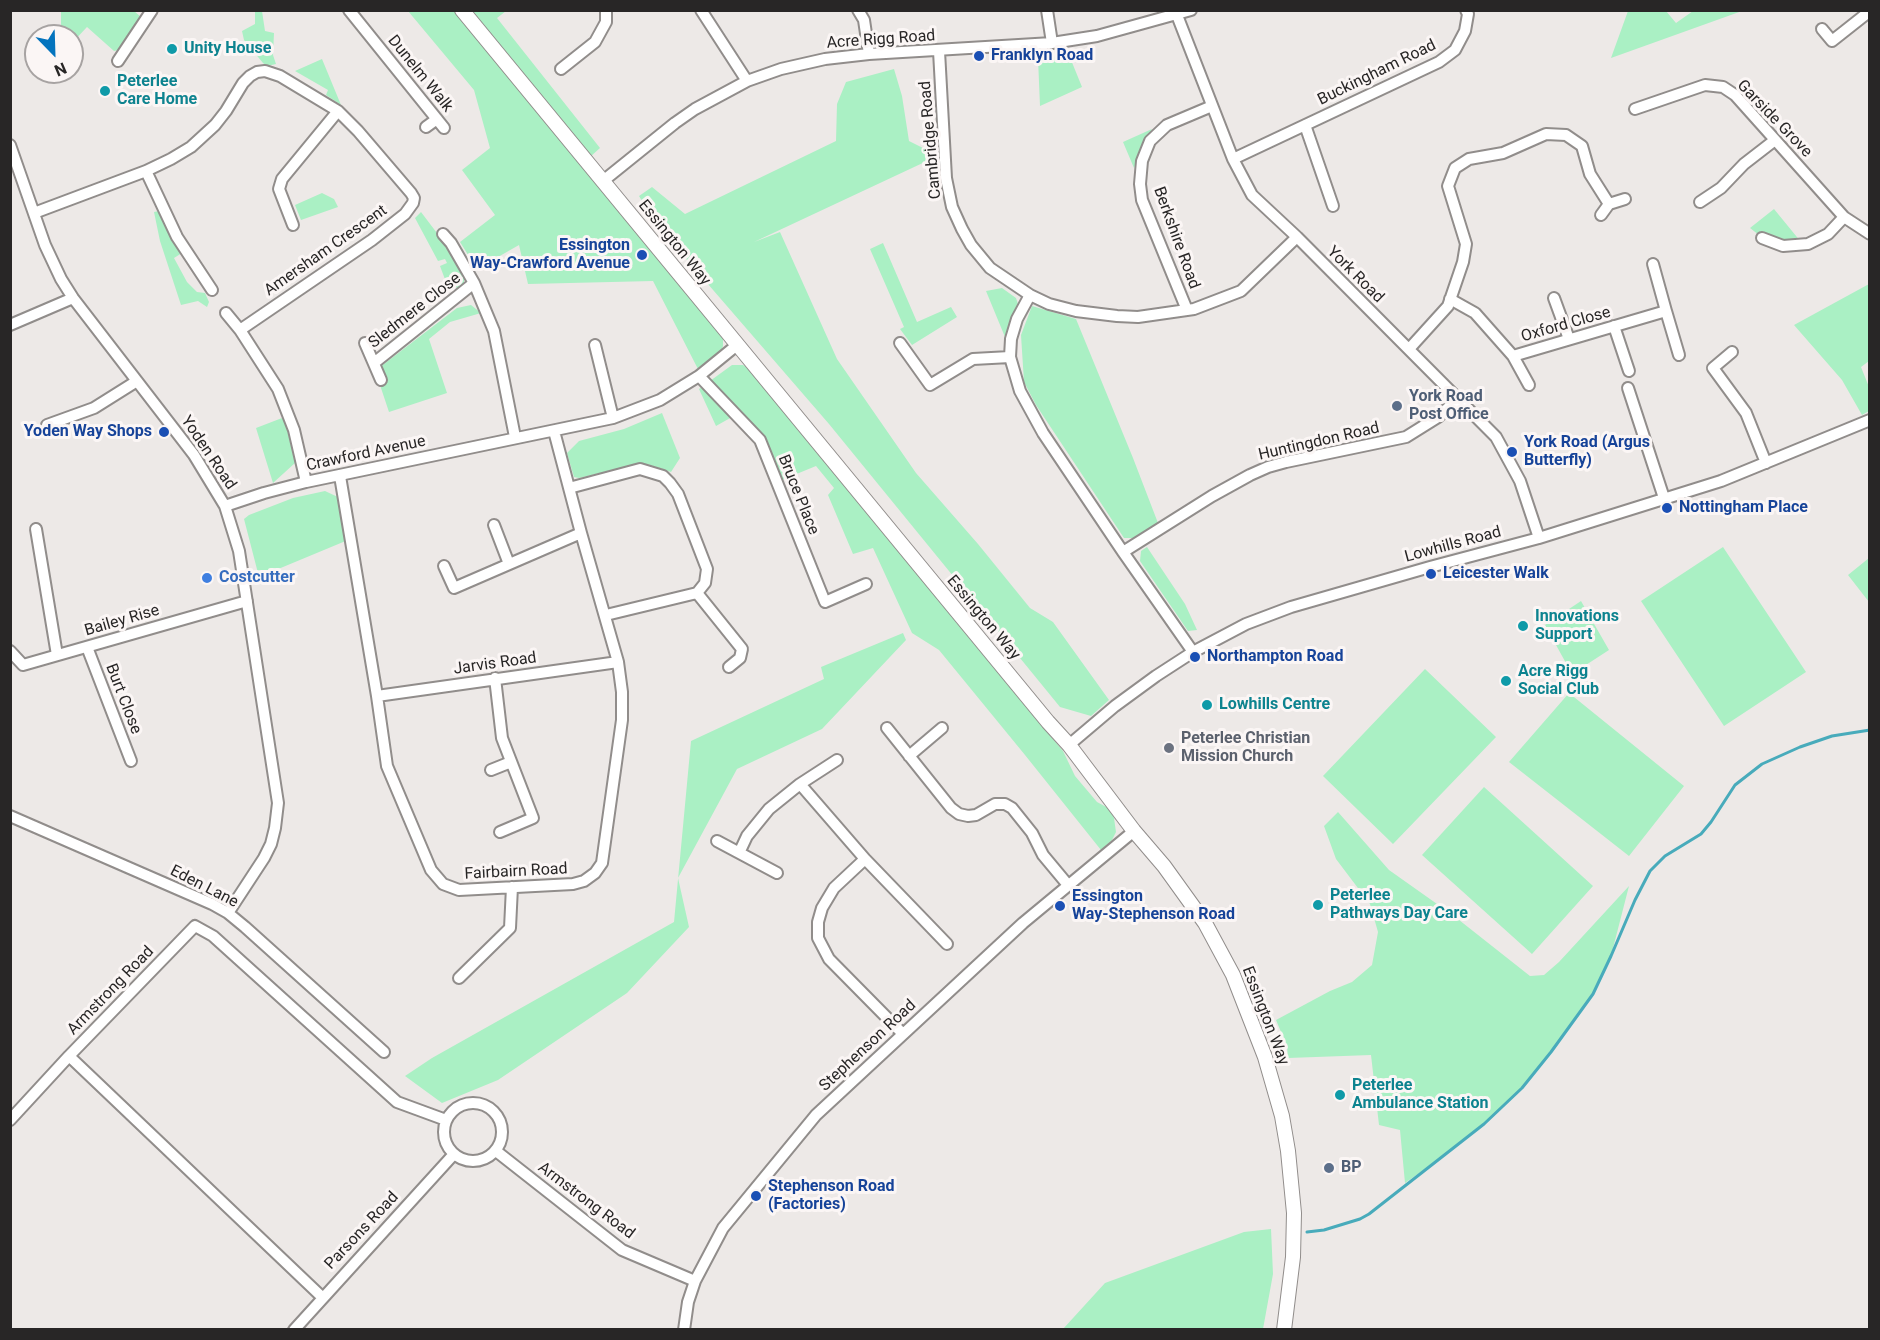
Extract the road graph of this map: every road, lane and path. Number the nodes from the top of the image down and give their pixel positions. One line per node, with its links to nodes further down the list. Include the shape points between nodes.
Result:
1 (152, 10): 16 (street)
2 (349, 10): 22 (street, Dunelm Walk)
3 (462, 10): 30 (street, Essington Way)
4 (606, 10): 17 (street, via 606,22 596,42)
5 (701, 10): 18 (street)
6 (858, 10): 15 (street, via 864,20)
7 (1047, 10): 13 (street)
8 (1191, 10): 11 (street, Acre Rigg Road)
9 (1466, 10): 23 (street, Buckingham Road, via 1465,32 1455,50 1439,62)
10 (1869, 11): 12 (street, via 1832,40)
11 (1176, 13): 13 (street, Acre Rigg Road, via 1097,36); 19 (street, York Road)
12 (1822, 29)
13 (1052, 43): 14 (street, Acre Rigg Road)
14 (939, 51): 15 (street, Acre Rigg Road); 46 (street, Cambridge Road, via 946,178 952,207 966,237 990,268)
15 (869, 54): 18 (street, Acre Rigg Road, via 825,59)
16 (118, 62)
17 (561, 69)
18 (747, 81): 30 (street, Acre Rigg Road, via 677,122)
19 (1212, 106): 28 (street, York Road); 50 (street, Berkshire Road, via 1167,125 1150,141 1142,161 1142,200)
20 (1635, 109): 26 (street, Garside Grove, via 1706,85 1723,87)
21 (338, 111): 29 (street, Amersham Crescent, via 280,76 257,72 243,83 226,111 203,137); 38 (street, via 282,179 279,189); 55 (street, Amersham Crescent, via 411,193 413,203 372,240)
22 (437, 119): 24 (street); 25 (street, Dunelm Walk)
23 (1305, 125): 28 (street, Buckingham Road); 34 (street, Buckingham Road)
24 (426, 128)
25 (444, 128)
26 (1775, 140): 32 (street, via 1744,164 1721,189); 37 (street, Garside Grove)
27 (10, 145): 35 (street, Yoden Road)
28 (1233, 159): 41 (street, York Road, via 1252,195)
29 (146, 171): 35 (street, Amersham Crescent); 45 (street, via 177,237)
30 (603, 181): 60 (street, Essington Way)
31 (1625, 199): 33 (street)
32 (1700, 202)
33 (1609, 204): 36 (street); 49 (street, via 1590,174 1582,146 1566,135 1546,134 1503,153 1469,159 1455,168 1448,186 1466,244)
34 (1333, 206)
35 (34, 213): 47 (street, Yoden Road, via 53,261)
36 (1601, 215)
37 (1844, 217): 40 (street, Garside Grove); 42 (street, via 1828,234 1808,244 1783,246)
38 (293, 225)
39 (443, 234): 44 (street, Sledmere Close)
40 (1869, 234)
41 (1297, 237): 50 (street, Cambridge Road, via 1241,291); 61 (street, York Road)
42 (1762, 238)
43 (1653, 264): 51 (street)
44 (474, 283): 66 (street, Sledmere Close); 78 (street, Sledmere Close, via 494,331)
45 (212, 290)
46 (1030, 295): 50 (street, Cambridge Road, via 1076,311 1117,316); 65 (street, via 1017,319)
47 (74, 298): 53 (street); 70 (street, Yoden Road)
48 (1554, 298): 56 (street)
49 (1450, 299): 61 (street); 64 (street, Oxford Close, via 1475,313)
50 (1187, 310)
51 (1666, 311): 54 (street, Oxford Close); 63 (street)
52 (226, 313): 55 (street)
53 (10, 325)
54 (1614, 326): 56 (street, Oxford Close); 67 (street)
55 (240, 330): 81 (street, via 278,389 294,430)
56 (1569, 339): 64 (street, Oxford Close)
57 (365, 343): 66 (street, Sledmere Close)
58 (900, 343): 65 (street, via 930,385 973,359)
59 (595, 345): 74 (street)
60 (737, 345): 68 (street, Crawford Avenue); 106 (street, Essington Way)
61 (1409, 349): 73 (street, York Road)
62 (1732, 352): 79 (street, via 1713,368 1746,413)
63 (1679, 355)
64 (1513, 356): 71 (street)
65 (1010, 357): 89 (street, via 1020,391 1043,433)
66 (374, 363): 69 (street, Sledmere Close)
67 (1629, 371)
68 (699, 376): 74 (street, Crawford Avenue, via 660,400); 92 (street, Bruce Place, via 760,440 825,602)
69 (381, 380)
70 (137, 381): 76 (street, via 94,408); 84 (street, Yoden Road, via 194,455)
71 (1529, 385)
72 (1628, 388): 83 (street)
73 (1459, 398): 88 (street, York Road, via 1496,437 1520,482); 89 (street, Huntingdon Road, via 1406,437 1272,466 1250,475)
74 (613, 418): 77 (street, Crawford Avenue)
75 (1869, 420): 79 (street, Lowhills Road)
76 (46, 425)
77 (554, 431): 78 (street, Crawford Avenue); 82 (street, Fairbairn Road)
78 (515, 437): 80 (street, Crawford Avenue)
79 (1766, 464): 83 (street, Lowhills Road)
80 (340, 476): 81 (street, Crawford Avenue); 103 (street, Fairbairn Road)
81 (306, 482): 84 (street, Crawford Avenue)
82 (569, 488): 87 (street, Fairbairn Road); 93 (street, via 640,469 663,476 678,494 707,569 705,583)
83 (1664, 498): 88 (street, Lowhills Road)
84 (225, 506): 94 (street, Yoden Road, via 239,551)
85 (494, 525): 90 (street)
86 (36, 529): 99 (street)
87 (581, 533): 90 (street); 95 (street, Fairbairn Road)
88 (1539, 538): 98 (street, Lowhills Road, via 1291,607 1246,624)
89 (1123, 552): 98 (street)
90 (509, 564): 91 (street, via 454,588)
91 (444, 566)
92 (866, 584)
93 (697, 593): 95 (street); 101 (street, via 742,648 740,658)
94 (247, 601): 96 (street, Bailey Rise); 122 (street, Yoden Road, via 278,803 271,844)
95 (606, 615): 100 (street, Fairbairn Road)
96 (87, 647): 99 (street, Bailey Rise); 109 (street, Burt Close)
97 (10, 651): 99 (street, Bailey Rise, via 23,665)
98 (1193, 652): 106 (street, Lowhills Road, via 1115,706)
99 (57, 655)
100 (618, 662): 102 (street, Jarvis Road); 121 (street, Fairbairn Road, via 622,720 602,863 584,882)
101 (729, 667)
102 (495, 678): 103 (street, Jarvis Road); 110 (street, via 502,738)
103 (377, 696): 121 (street, Fairbairn Road, via 387,766 431,870 443,884 459,891)
104 (887, 728): 107 (street)
105 (942, 728): 107 (street)
106 (1069, 745): 114 (street, Essington Way)
107 (909, 756): 120 (street, via 959,814 976,814 995,804 1012,808)
108 (837, 760): 112 (street)
109 (132, 761)
110 (511, 762): 111 (street); 115 (street, via 533,818)
111 (491, 770)
112 (800, 784): 117 (street, via 768,809); 118 (street)
113 (10, 816): 122 (street, Eden Lane)
114 (1134, 831): 120 (street, Stephenson Road); 136 (street, Essington Way, via 1205,923 1233,975 1269,1070 1288,1151 1294,1206 1293,1257)
115 (500, 832)
116 (717, 841): 117 (street)
117 (740, 851): 119 (street)
118 (865, 859): 123 (street); 125 (street, via 834,888 822,908 818,938 828,959)
119 (777, 873)
120 (1068, 885): 125 (street, Stephenson Road)
121 (512, 887): 124 (street, via 510,928)
122 (228, 913): 126 (street, Eden Lane)
123 (947, 944)
124 (459, 978)
125 (903, 1034): 132 (street, Stephenson Road, via 816,1115 723,1228)
126 (384, 1052)
127 (69, 1056): 128 (street, Armstrong Road, via 195,926 213,936 397,1102); 129 (street); 133 (street, Armstrong Road)
128 (446, 1119): 130 (street, via 465,1103 486,1105 501,1121 503,1131); 131 (street, via 445,1141)
129 (10, 1120)
130 (496, 1151): 131 (street, via 488,1158 469,1162); 132 (street, Armstrong Road, via 622,1250)
131 (454, 1154): 133 (street, Parsons Road)
132 (695, 1281): 135 (street, Stephenson Road)
133 (322, 1297): 134 (street, Parsons Road)
134 (294, 1329)
135 (684, 1329)
136 (1284, 1329)

